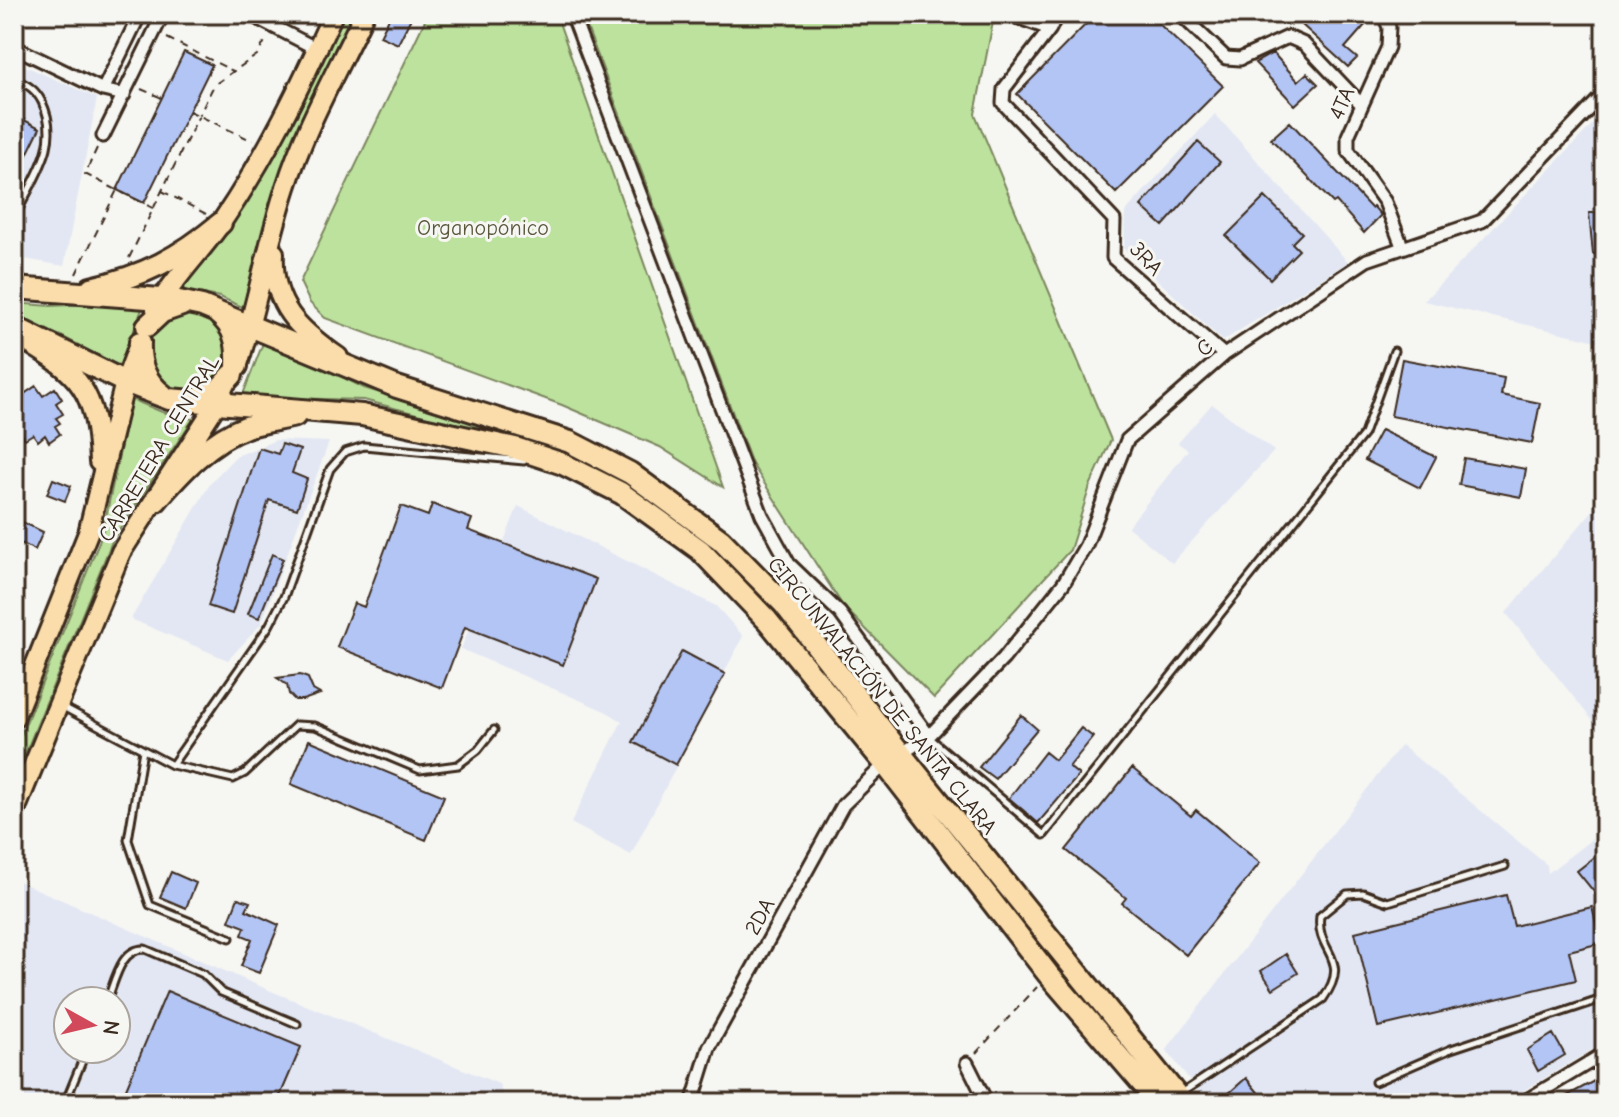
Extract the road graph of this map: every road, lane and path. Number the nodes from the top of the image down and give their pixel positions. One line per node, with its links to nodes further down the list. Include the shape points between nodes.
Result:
1 (140, 14): 19 (street)
2 (163, 14): 13 (street)
3 (249, 14): 11 (street)
4 (333, 14): 15 (main road, CARRETERA CENTRAL)
5 (364, 14): 27 (main road, CARRETERA CENTRAL)
6 (572, 14): 55 (street, via 762,515)
7 (1008, 14): 12 (street)
8 (1057, 14): 12 (street)
9 (1180, 14): 22 (street, via 1226,58 1240,59 1288,37 1304,44)
10 (1383, 14): 22 (street, 4TA, via 1388,47)
11 (273, 26): 15 (street); 16 (path, via 257,55)
12 (1050, 29): 44 (street, 3RA, via 1004,89 1003,103 1114,220 1113,258)
13 (155, 32): 16 (path); 18 (street)
14 (14, 47): 19 (street)
15 (317, 49): 26 (main road, CARRETERA CENTRAL)
16 (234, 71): 24 (path, via 214,85)
17 (14, 80): 31 (lane, via 37,91 50,118 51,142)
18 (126, 89): 19 (street); 21 (path); 25 (street)
19 (103, 90)
20 (1605, 93): 33 (street, C, via 1482,221)
21 (162, 98)
22 (1361, 104): 33 (street, 4TA, via 1348,150 1385,202)
23 (189, 111): 24 (path)
24 (199, 116): 26 (path); 29 (path)
25 (103, 136): 28 (path, via 85,174)
26 (269, 148): 32 (main road, CARRETERA CENTRAL)
27 (285, 187): 39 (main road, CARRETERA CENTRAL); 45 (main road, via 274,257 282,301 305,334)
28 (117, 190): 30 (path); 36 (path)
29 (162, 190): 30 (path); 32 (path)
30 (153, 208): 34 (path)
31 (14, 214)
32 (221, 223): 36 (highway, via 165,264); 37 (main road, CARRETERA CENTRAL)
33 (1402, 246): 44 (street, C, via 1367,260)
34 (129, 257)
35 (14, 288): 36 (highway, CIRCUNVALACIÓN DE SANTA CLARA)
36 (67, 293): 37 (highway, CIRCUNVALACIÓN DE SANTA CLARA)
37 (162, 299): 38 (highway, CIRCUNVALACIÓN DE SANTA CLARA); 41 (main road, CARRETERA CENTRAL)
38 (206, 307): 39 (highway, CIRCUNVALACIÓN DE SANTA CLARA); 41 (highway, via 172,307 154,318); 46 (highway, via 233,332)
39 (250, 325): 45 (highway, CIRCUNVALACIÓN DE SANTA CLARA); 46 (main road, CARRETERA CENTRAL)
40 (14, 327): 47 (highway, CIRCUNVALACIÓN DE SANTA CLARA)
41 (143, 334): 47 (main road, CARRETERA CENTRAL); 48 (highway, via 145,376)
42 (14, 335): 53 (main road, via 63,366 88,395 98,431)
43 (1394, 351): 61 (lane, via 1364,434 1044,835)
44 (1224, 355): 61 (street, C, via 1127,440 1086,545 1063,584 1004,658)
45 (354, 368): 51 (highway, CIRCUNVALACIÓN DE SANTA CLARA, via 397,387)
46 (235, 371): 48 (highway, via 209,396); 49 (main road, CARRETERA CENTRAL)
47 (125, 382): 48 (highway, CIRCUNVALACIÓN DE SANTA CLARA); 53 (main road, CARRETERA CENTRAL)
48 (174, 400): 49 (highway, CIRCUNVALACIÓN DE SANTA CLARA)
49 (217, 404): 50 (highway, CIRCUNVALACIÓN DE SANTA CLARA); 54 (main road, CARRETERA CENTRAL)
50 (319, 412): 52 (highway, CIRCUNVALACIÓN DE SANTA CLARA, via 362,415 485,441); 54 (highway, via 244,428 223,439)
51 (570, 442): 52 (lane); 56 (highway, CIRCUNVALACIÓN DE SANTA CLARA, via 630,473 721,540)
52 (563, 464): 63 (highway, CIRCUNVALACIÓN DE SANTA CLARA, via 621,493 700,550); 64 (lane, via 364,446 345,452 330,469 269,626)
53 (100, 484): 57 (main road, CARRETERA CENTRAL, via 88,533)
54 (156, 501): 58 (main road, CARRETERA CENTRAL, via 121,552)
55 (789, 564): 56 (street); 61 (street, via 840,613)
56 (784, 604): 63 (highway, CIRCUNVALACIÓN DE SANTA CLARA)
57 (18, 697): 59 (main road, CARRETERA CENTRAL)
58 (59, 704): 62 (lane); 65 (main road, CARRETERA CENTRAL)
59 (14, 718)
60 (494, 730): 64 (lane, via 458,765 441,768 420,770 315,726 296,725 233,779)
61 (929, 736): 63 (street, C)
62 (143, 750): 64 (lane); 67 (lane, via 128,840 150,905)
63 (893, 759): 68 (highway, CIRCUNVALACIÓN DE SANTA CLARA); 76 (highway, CIRCUNVALACIÓN DE SANTA CLARA); 78 (street, 2DA, via 843,805 709,1048)
64 (172, 765)
65 (14, 813)
66 (1505, 866): 76 (lane, via 1388,902 1363,893 1347,894 1320,916 1318,930 1336,968 1323,999)
67 (230, 938)
68 (1048, 974): 73 (path); 76 (highway, CIRCUNVALACIÓN DE SANTA CLARA)
69 (114, 985): 71 (lane, via 126,955 145,949 203,974 221,992)
70 (1605, 998): 75 (lane, via 1451,1049)
71 (297, 1024)
72 (1605, 1053): 80 (street)
73 (967, 1063): 79 (street)
74 (80, 1065): 77 (lane)
75 (1375, 1082)
76 (1173, 1100)
77 (65, 1103)
78 (692, 1103)
79 (987, 1103)
80 (1522, 1103)

